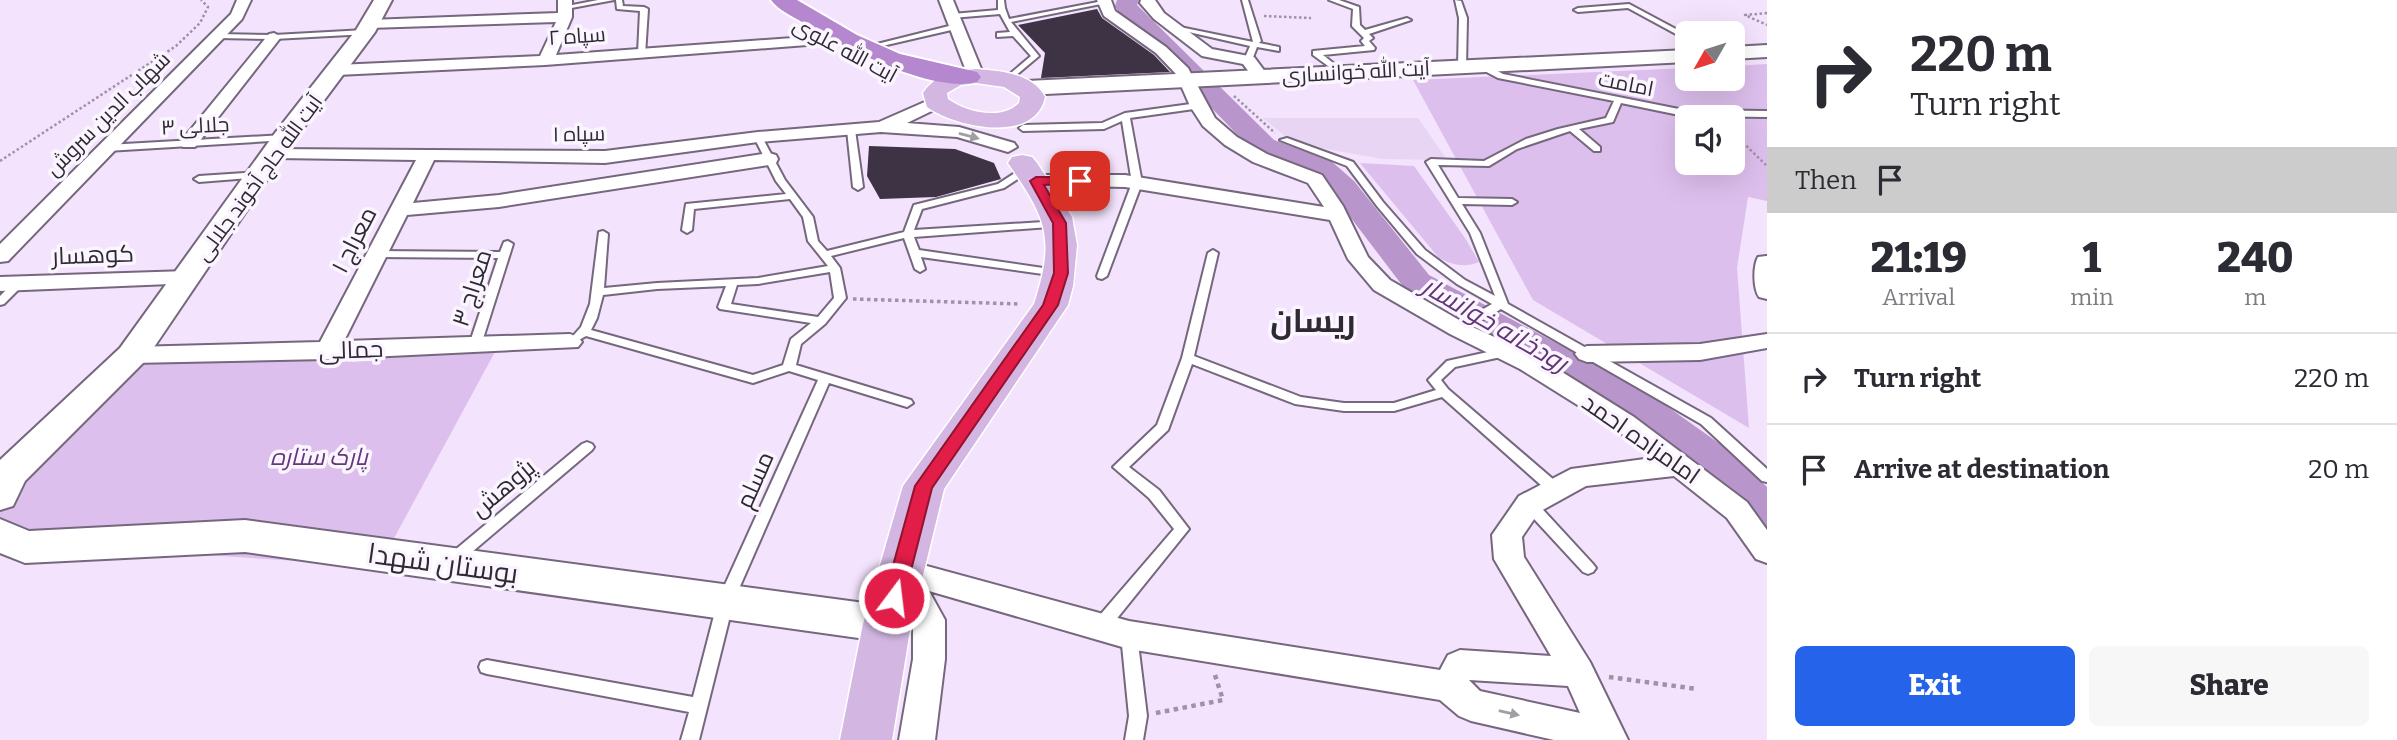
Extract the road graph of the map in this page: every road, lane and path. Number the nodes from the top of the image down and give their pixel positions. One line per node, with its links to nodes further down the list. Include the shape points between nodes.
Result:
1 (201, 0): 64 (path, via 208,7 200,23 176,46)
2 (244, 0): 31 (street, شهاب الدین سروش, via 237,16)
3 (383, 0): 26 (street, آیت الله حاج آخوند جلالی)
4 (611, 0): 16 (lane)
5 (620, 0): 36 (lane, via 619,8 644,9)
6 (757, 0): 33 (highway, آیت الله علوی)
7 (782, 0): 15 (highway, آیت الله علوی)
8 (946, 0): 23 (street)
9 (1002, 0): 18 (lane)
10 (1148, 0): 39 (street, via 1152,9 1207,53)
11 (1245, 0): 19 (lane)
12 (1332, 0): 29 (lane, via 1357,8 1356,26)
13 (1104, 1): 24 (lane); 45 (street, امامزاده احمد, via 1109,13 1161,50)
14 (1458, 1): 40 (lane)
15 (806, 7): 34 (highway, آیت الله علوی)
16 (565, 8): 26 (street); 38 (street, via 559,36)
17 (1578, 10): 27 (lane, via 1629,6)
18 (1002, 12): 23 (lane); 24 (lane)
19 (1250, 13): 21 (path); 39 (lane, via 1257,41)
20 (1767, 13): 25 (path, via 1745,15)
21 (1311, 18)
22 (1407, 19): 29 (lane)
23 (954, 21): 34 (lane); 43 (street)
24 (1007, 21): 28 (lane)
25 (1767, 25)
26 (367, 28): 32 (lane); 41 (street, آیت الله حاج آخوند جلالی)
27 (1675, 31)
28 (1016, 33): 30 (lane); 51 (lane, via 1035,57)
29 (1363, 33): 42 (lane, via 1371,48 1316,52)
30 (1000, 35)
31 (218, 36): 32 (lane); 60 (street, شهاب الدین سروش)
32 (274, 37): 57 (street)
33 (820, 40): 36 (street, سپاه ۲); 47 (highway, آیت الله علوی)
34 (864, 48): 43 (highway, آیت الله علوی, via 917,69)
35 (1276, 49): 39 (lane)
36 (642, 53): 38 (street, سپاه ۲)
37 (1675, 57): 40 (street, آیت الله خوانساری)
38 (545, 60): 41 (street, سپاه ۲)
39 (1255, 61): 42 (street, آیت الله خوانساری); 44 (street, آیت الله خوانساری)
40 (1472, 66): 42 (street, آیت الله خوانساری); 46 (lane, امامت)
41 (337, 70): 59 (street, آیت الله حاج آخوند جلالی)
42 (1339, 72)
43 (972, 76): 47 (main road, via 939,87); 51 (main road)
44 (1217, 80): 45 (street, آیت الله خوانساری); 56 (path)
45 (1189, 81): 48 (street, امامزاده احمد); 51 (street, آیت الله خوانساری)
46 (1618, 101): 49 (lane, امامت, via 1684,113); 53 (lane, via 1610,120)
47 (942, 105): 51 (main road, via 984,120); 52 (street)
48 (1198, 106): 50 (lane); 74 (street, امامزاده احمد, via 1231,141 1260,158 1315,179)
49 (1767, 114)
50 (1125, 116): 51 (lane, via 1104,126); 68 (lane)
51 (1021, 120): 52 (street, one-way to 51, via 959,132); 68 (street); 75 (main road); 78 (lane, via 1001,186 918,207)
52 (881, 127): 54 (street, سپاه ۱)
53 (1572, 128): 61 (lane); 71 (lane, via 1500,154 1486,164 1431,162)
54 (851, 130): 55 (street, سپاه ۱); 69 (lane)
55 (758, 137): 62 (street, سپاه ۱, via 606,157); 63 (lane)
56 (1284, 140): 97 (lane, via 1350,164 1421,252 1461,282)
57 (189, 143): 59 (lane, جلالی ۳); 60 (lane, جلالی ۳)
58 (1745, 145): 65 (path)
59 (280, 146): 62 (street, سپاه ۱); 66 (street, آیت الله حاج آخوند جلالی)
60 (107, 148): 84 (street, شهاب الدین سروش)
61 (1597, 149)
62 (428, 154): 73 (street, معراج ۱)
63 (769, 159): 70 (lane); 73 (street, via 499,201)
64 (0, 161)
65 (1767, 166)
66 (260, 175): 67 (lane); 89 (street, آیت الله حاج آخوند جلالی)
67 (199, 179)
68 (1137, 183): 74 (street); 88 (lane)
69 (858, 187)
70 (792, 196): 76 (lane, via 689,206); 83 (lane, via 808,217 813,241)
71 (1455, 201): 72 (lane); 97 (lane, via 1475,233)
72 (1512, 202)
73 (399, 210): 82 (street, معراج ۱)
74 (1337, 215): 99 (street, امامزاده احمد, via 1359,260 1381,285)
75 (1059, 223): 78 (lane); 92 (main road)
76 (687, 230)
77 (603, 234): 93 (lane)
78 (908, 234): 80 (lane); 83 (lane)
79 (506, 249): 82 (lane); 102 (lane, معراج ۳)
80 (916, 253): 87 (lane); 92 (lane)
81 (1213, 253): 107 (lane)
82 (376, 254): 103 (street, معراج ۱)
83 (824, 255): 86 (lane)
84 (0, 257)
85 (1766, 262): 94 (street)
86 (835, 268): 90 (lane, via 777,283); 95 (lane)
87 (920, 269)
88 (1102, 276)
89 (187, 278): 91 (street, کوهسار); 106 (street, آیت الله حاج آخوند جلالی)
90 (733, 282): 93 (lane); 98 (lane, via 724,307)
91 (9, 283): 96 (lane)
92 (1056, 289): 95 (path); 122 (main road, via 924,486)
93 (599, 292): 100 (lane)
94 (1767, 292)
95 (840, 298): 98 (lane)
96 (0, 302)
97 (1503, 303): 99 (lane); 105 (lane)
98 (821, 321): 108 (lane, via 795,342)
99 (1458, 329): 104 (street, امامزاده احمد)
100 (578, 337): 102 (street, جمالی); 108 (lane, via 753,379)
101 (1767, 341): 105 (street, via 1736,350 1698,353)
102 (475, 345): 103 (street, جمالی)
103 (327, 351): 106 (street, جمالی)
104 (1506, 352): 110 (lane, via 1451,364 1434,380); 113 (street, امامزاده احمد, via 1625,423)
105 (1587, 354): 114 (lane, via 1706,421)
106 (132, 355): 116 (street, via 9,474)
107 (1188, 358): 110 (lane, via 1311,403 1394,407); 125 (lane, via 1163,427 1120,467 1154,494 1182,529)
108 (789, 367): 109 (lane)
109 (825, 378): 111 (lane); 123 (lane, مسلم)
110 (1444, 392): 115 (lane)
111 (907, 403)
112 (587, 447): 120 (lane, پژوهش)
113 (1680, 465): 115 (street, via 1581,476); 119 (street, امامزاده احمد, via 1737,510)
114 (1767, 477)
115 (1556, 490): 117 (street)
116 (0, 496)
117 (1529, 504): 121 (lane); 128 (street, via 1507,535 1509,559)
118 (0, 535): 120 (street, بوستان شهدا, via 25,547 245,536)
119 (1767, 551)
120 (449, 564): 123 (street, بوستان شهدا)
121 (1588, 568)
122 (901, 571): 124 (main road); 125 (street); 136 (street, via 929,620 929,659)
123 (726, 600): 124 (street, بوستان شهدا); 131 (lane, مسلم)
124 (887, 624): 135 (main road)
125 (1114, 631): 126 (street); 132 (lane)
126 (1206, 647): 129 (street); 132 (path, via 1223,700)
127 (487, 667): 131 (lane)
128 (1578, 672): 129 (street, via 1460,664); 130 (path); 133 (street)
129 (1448, 686): 133 (street, one-way to 133, via 1471,705)
130 (1697, 689)
131 (699, 706): 134 (lane, مسلم)
132 (1138, 716): 137 (lane)
133 (1609, 738)
134 (690, 740)
135 (866, 740)
136 (917, 740)
137 (1134, 740)

